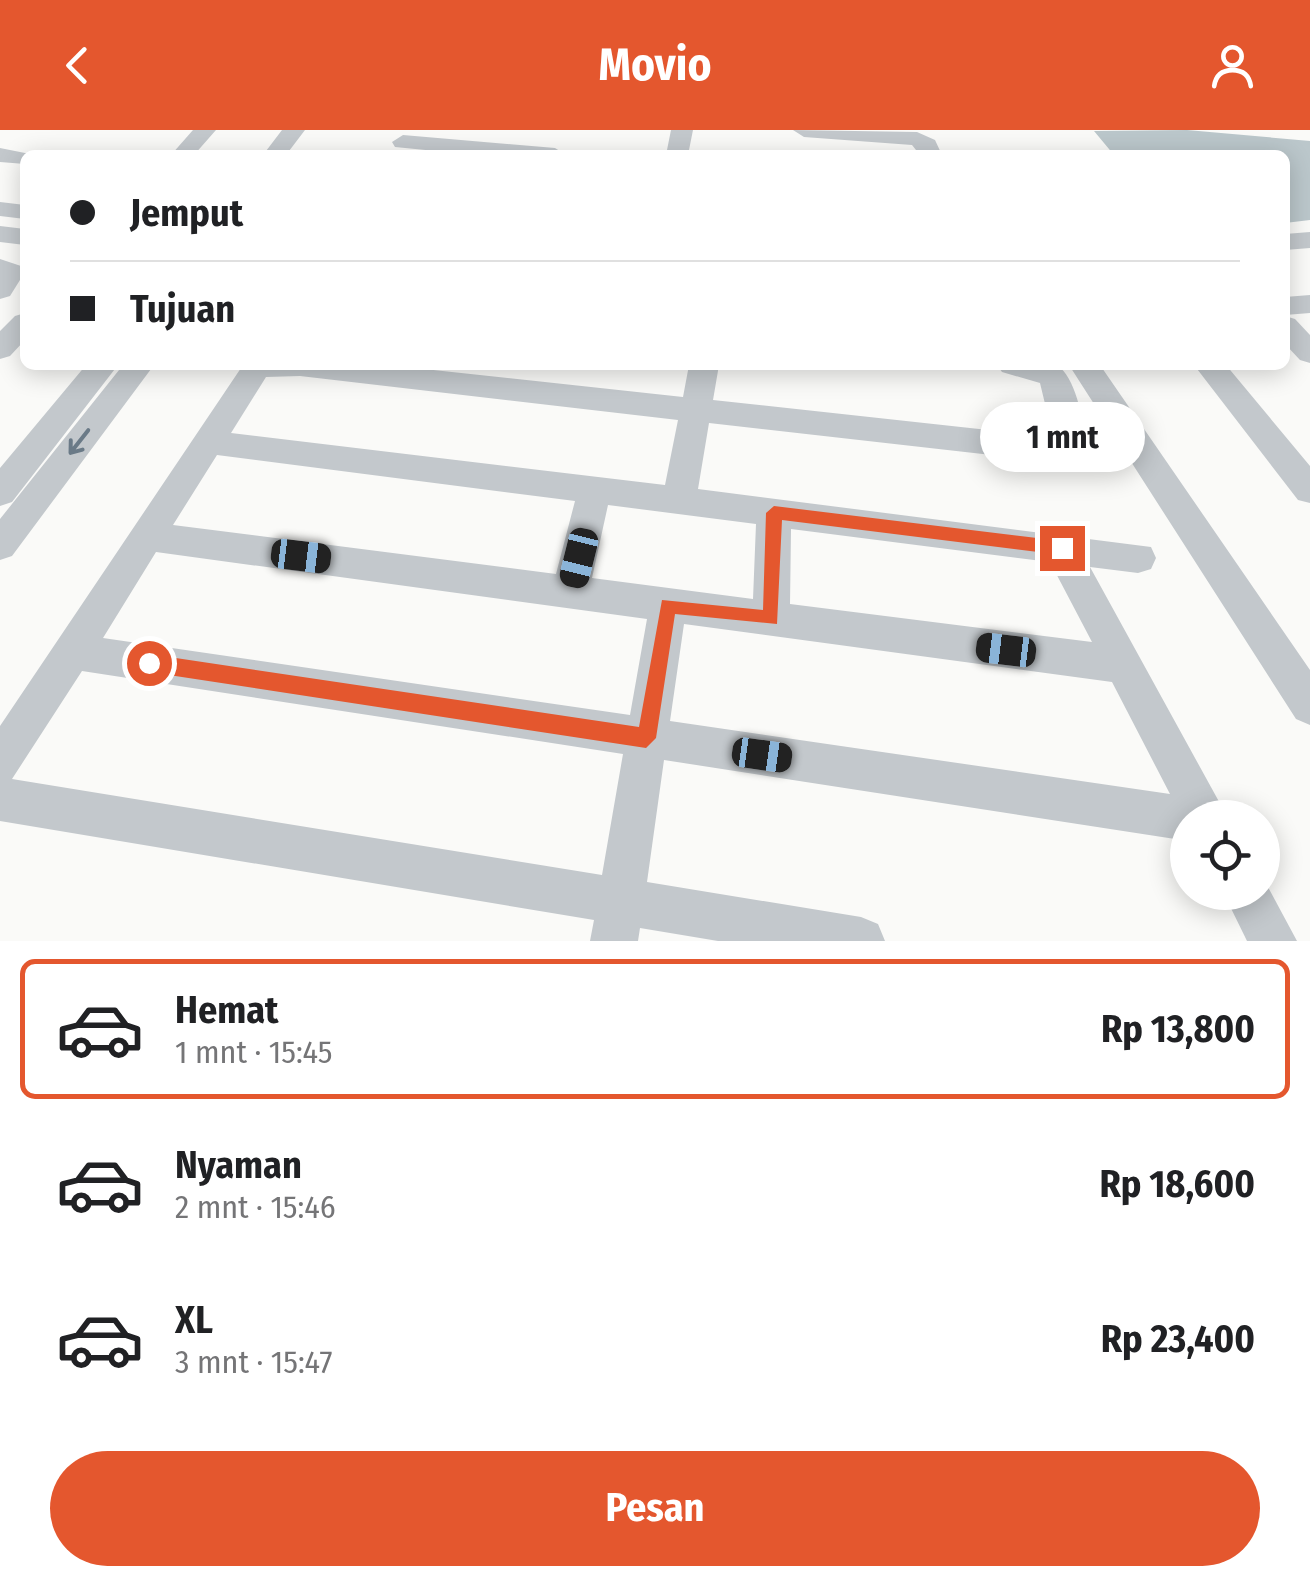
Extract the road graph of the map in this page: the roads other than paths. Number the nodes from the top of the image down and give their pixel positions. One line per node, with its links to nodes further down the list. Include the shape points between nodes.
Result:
1 (205, 130): 6 (street)
2 (294, 130): 7 (street)
3 (319, 130): 8 (street)
4 (802, 130): 10 (street, via 917,139)
5 (403, 142): 9 (street)
6 (187, 150)
7 (278, 150)
8 (304, 150)
9 (497, 150)
10 (930, 150)
11 (0, 267): 12 (street, via 12,272)
12 (0, 290)
13 (1290, 331): 14 (street)
14 (1310, 353)
15 (99, 370): 27 (street)
16 (135, 370): 31 (street, one-way to 31)
17 (254, 370): 24 (street)
18 (335, 370): 23 (street)
19 (703, 370): 23 (street)
20 (1038, 370): 23 (street, via 1053,377 1064,406 1070,444 1054,450)
21 (1087, 370): 39 (street)
22 (1213, 370): 26 (street)
23 (696, 411): 28 (street)
24 (208, 442): 25 (street); 30 (street)
25 (595, 490): 28 (street); 34 (street)
26 (1310, 490)
27 (0, 492)
28 (679, 501): 29 (street)
29 (774, 513): 32 (street); 36 (street)
30 (147, 536): 34 (street); 37 (street)
31 (0, 546)
32 (1062, 548): 33 (street); 38 (street)
33 (1138, 558)
34 (570, 592): 35 (street)
35 (668, 605): 36 (street); 40 (street)
36 (771, 619): 38 (street)
37 (72, 652): 40 (street); 41 (street)
38 (1124, 665): 43 (street)
39 (1310, 705)
40 (646, 738): 44 (street); 46 (street)
41 (0, 764)
42 (0, 799): 46 (street)
43 (1196, 800)
44 (1170, 816)
45 (1256, 910): 48 (street)
46 (617, 921): 47 (street)
47 (860, 941)
48 (1272, 941)

